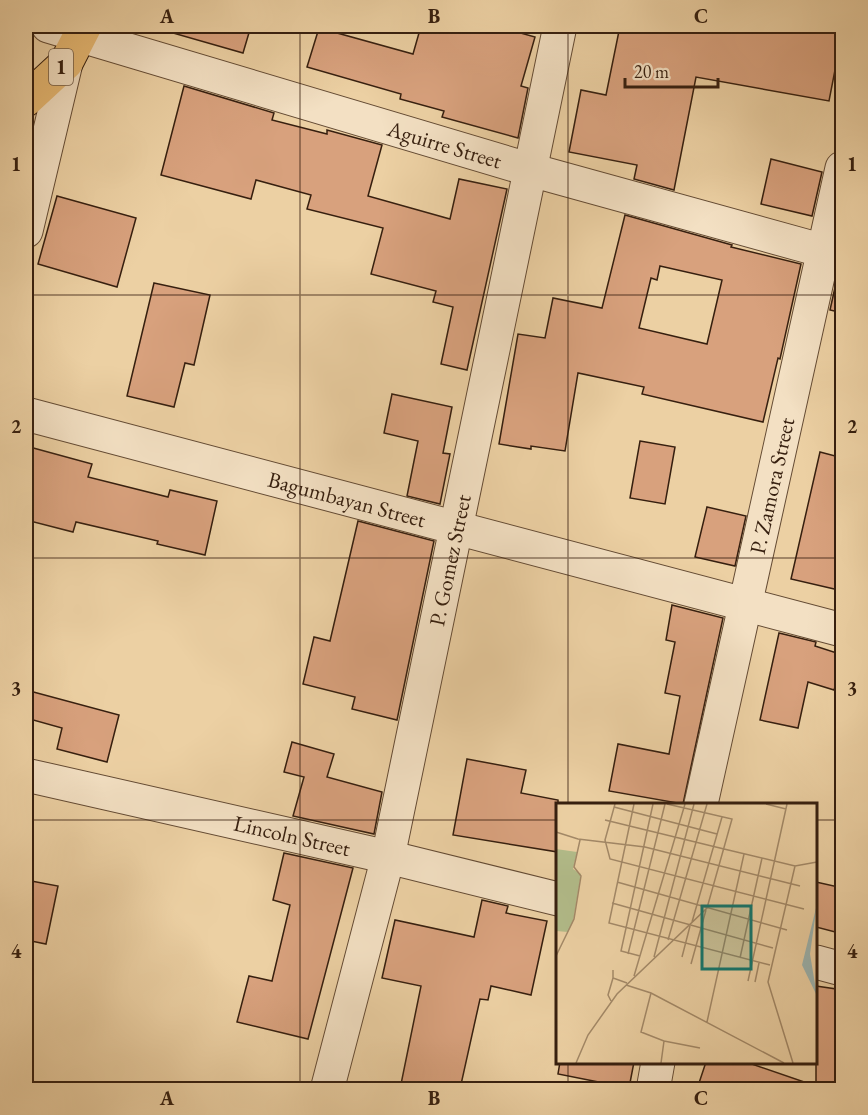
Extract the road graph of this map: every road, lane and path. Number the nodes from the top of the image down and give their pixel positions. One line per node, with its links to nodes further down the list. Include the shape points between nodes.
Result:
1 (48, 26): 3 (street, Aguirre Street)
2 (560, 26): 6 (street, P. Gomez Street)
3 (77, 41): 4 (main road, 1); 6 (street, Aguirre Street); 7 (street)
4 (26, 100)
5 (843, 168): 8 (street, P. Zamora Street)
6 (531, 170): 8 (street, Aguirre Street); 10 (street, P. Gomez Street)
7 (26, 231)
8 (834, 253): 11 (street, P. Zamora Street)
9 (26, 414): 10 (street, Bagumbayan Street)
10 (456, 529): 11 (street, Bagumbayan Street); 15 (street, P. Gomez Street)
11 (746, 603): 12 (street, Bagumbayan Street); 14 (street, P. Zamora Street)
12 (843, 630)
13 (26, 775): 15 (street, Lincoln Street)
14 (701, 803)
15 (388, 857): 16 (street, Lincoln Street); 20 (street, P. Gomez Street)
16 (556, 898)
17 (817, 962): 18 (street)
18 (843, 969)
19 (658, 1064): 21 (street)
20 (327, 1089)
21 (653, 1089)

